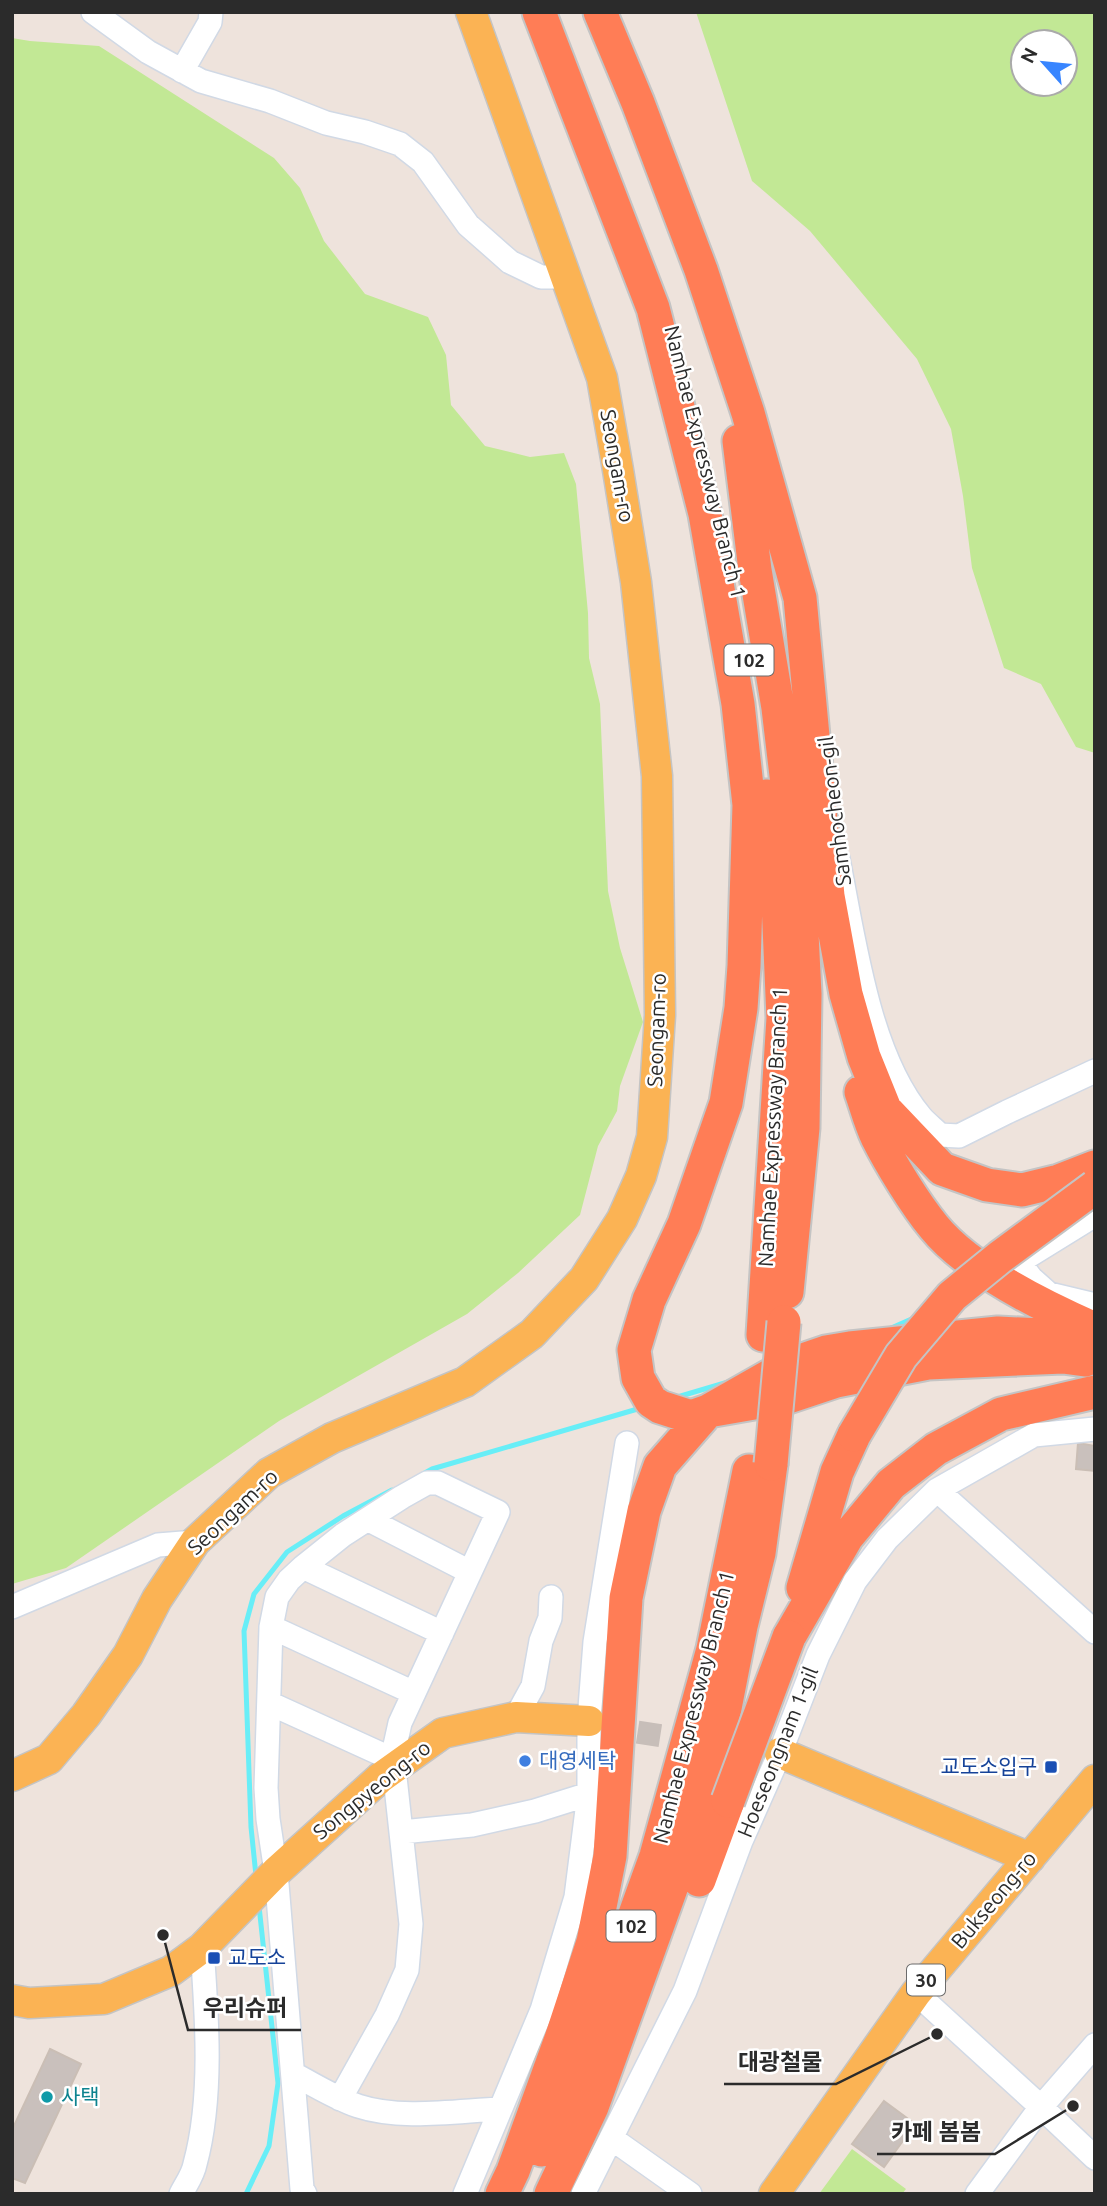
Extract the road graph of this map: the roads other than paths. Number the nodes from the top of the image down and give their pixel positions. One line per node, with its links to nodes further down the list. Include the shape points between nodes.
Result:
1 (93, 12): 8 (street)
2 (211, 12): 8 (street, via 210,22)
3 (471, 12): 9 (main road, Seongam-ro)
4 (539, 12): 23 (highway, via 653,308 705,514 738,704 749,805 743,980 735,1053 726,1103 634,1350 638,1378 651,1401 691,1417)
5 (556, 12): 18 (highway, Namhae Expressway Branch 1 / 102, via 684,365 744,624 778,903 783,1018)
6 (584, 12): 11 (highway, Namhae Expressway Branch 1 / 102, via 703,322)
7 (600, 12): 13 (highway, via 701,270 748,413 800,598 828,896 846,994 885,1109 942,1168 987,1185 1022,1190)
8 (182, 71): 9 (street, via 326,123 400,144 423,162 468,225 510,262 541,277)
9 (566, 277): 29 (main road, Seongam-ro, via 602,378 636,583 657,776 660,1015 652,1137 641,1176 622,1219 584,1279 533,1334 466,1382 331,1438 270,1473)
10 (724, 307): 12 (street, Samhocheon-gil, via 752,382 802,571 818,661 838,858 859,970 892,1071 920,1116 940,1135 960,1136)
11 (739, 442): 16 (highway, via 789,633 820,930 835,1022 877,1137 934,1228 969,1260); 18 (highway, Namhae Expressway Branch 1 / 102, via 778,708 801,906 805,995 803,1128)
12 (1095, 1071)
13 (1095, 1167)
14 (1095, 1186): 37 (highway, bridge, via 953,1296 901,1356 837,1472)
15 (1095, 1215): 16 (street)
16 (1017, 1280): 17 (street, via 1031,1278 1049,1294); 19 (highway, via 1059,1314)
17 (1095, 1305)
18 (773, 1328): 26 (highway, Namhae Expressway Branch 1 / 102)
19 (1095, 1329)
20 (1095, 1342): 23 (highway, via 998,1333 827,1352 791,1364)
21 (1095, 1361): 23 (highway, via 1063,1357 928,1363 836,1381 788,1397)
22 (1095, 1392): 37 (highway, via 1001,1414 936,1449 891,1484 847,1537)
23 (708, 1410): 41 (highway, via 660,1466 644,1511)
24 (1095, 1429): 27 (street, Hoeseongnam 1-gil, via 1034,1435)
25 (627, 1443): 41 (street, via 595,1642)
26 (760, 1467): 56 (highway, Namhae Expressway Branch 1 / 102, via 759,1553 725,1709 694,1825); 65 (highway, Namhae Expressway Branch 1 / 102, via 656,1856 588,2044)
27 (937, 1490): 35 (street); 42 (street, Hoeseongnam 1-gil, via 887,1539 855,1581)
28 (369, 1520): 30 (street); 31 (street); 31 (street, via 427,1483 438,1483 498,1512)
29 (195, 1542): 33 (street, via 158,1545); 44 (main road, Seongam-ro, via 128,1655 86,1715 49,1759)
30 (303, 1567): 34 (street, via 277,1597); 36 (street)
31 (470, 1572): 36 (street)
32 (551, 1597): 40 (street, via 533,1686)
33 (12, 1607)
34 (271, 1627): 38 (street); 39 (street)
35 (1095, 1632)
36 (442, 1633): 38 (street)
37 (789, 1637): 56 (highway, bridge, via 657,1993)
38 (414, 1693): 43 (street, via 400,1723)
39 (269, 1703): 43 (street); 49 (street, via 266,1788)
40 (516, 1717): 41 (main road, Songpyeong-ro); 43 (main road, Songpyeong-ro, via 443,1733)
41 (603, 1718): 46 (street); 64 (highway, via 610,1856 593,1942)
42 (774, 1752): 48 (main road); 59 (street, Hoeseongnam 1-gil, via 685,1991)
43 (393, 1763): 47 (street); 49 (main road, Songpyeong-ro)
44 (12, 1776)
45 (1095, 1780): 48 (main road, Bukseong-ro / 30)
46 (589, 1794): 47 (street, via 472,1825); 58 (street, via 576,1897 542,2010)
47 (402, 1832): 55 (street, via 411,1924 407,1970)
48 (1030, 1858): 51 (main road, Bukseong-ro / 30)
49 (276, 1872): 50 (main road, Songpyeong-ro); 54 (street)
50 (202, 1948): 52 (main road, via 171,1971 104,1999); 62 (street, via 208,2033 203,2129 195,2167)
51 (916, 1993): 57 (street); 69 (main road, Bukseong-ro / 30)
52 (12, 2000)
53 (1095, 2045): 57 (street)
54 (294, 2074): 55 (street); 61 (street)
55 (340, 2099): 58 (street, via 379,2112)
56 (592, 2107): 66 (highway, Namhae Expressway Branch 1 / 102)
57 (1041, 2107): 60 (street); 70 (street)
58 (500, 2109): 63 (street)
59 (611, 2138): 67 (street, Hoeseongnam 1-gil); 68 (street)
60 (1095, 2158)
61 (297, 2192)
62 (181, 2194)
63 (465, 2194)
64 (502, 2194)
65 (523, 2194)
66 (551, 2194)
67 (583, 2194)
68 (690, 2194)
69 (774, 2194)
70 (978, 2194)

